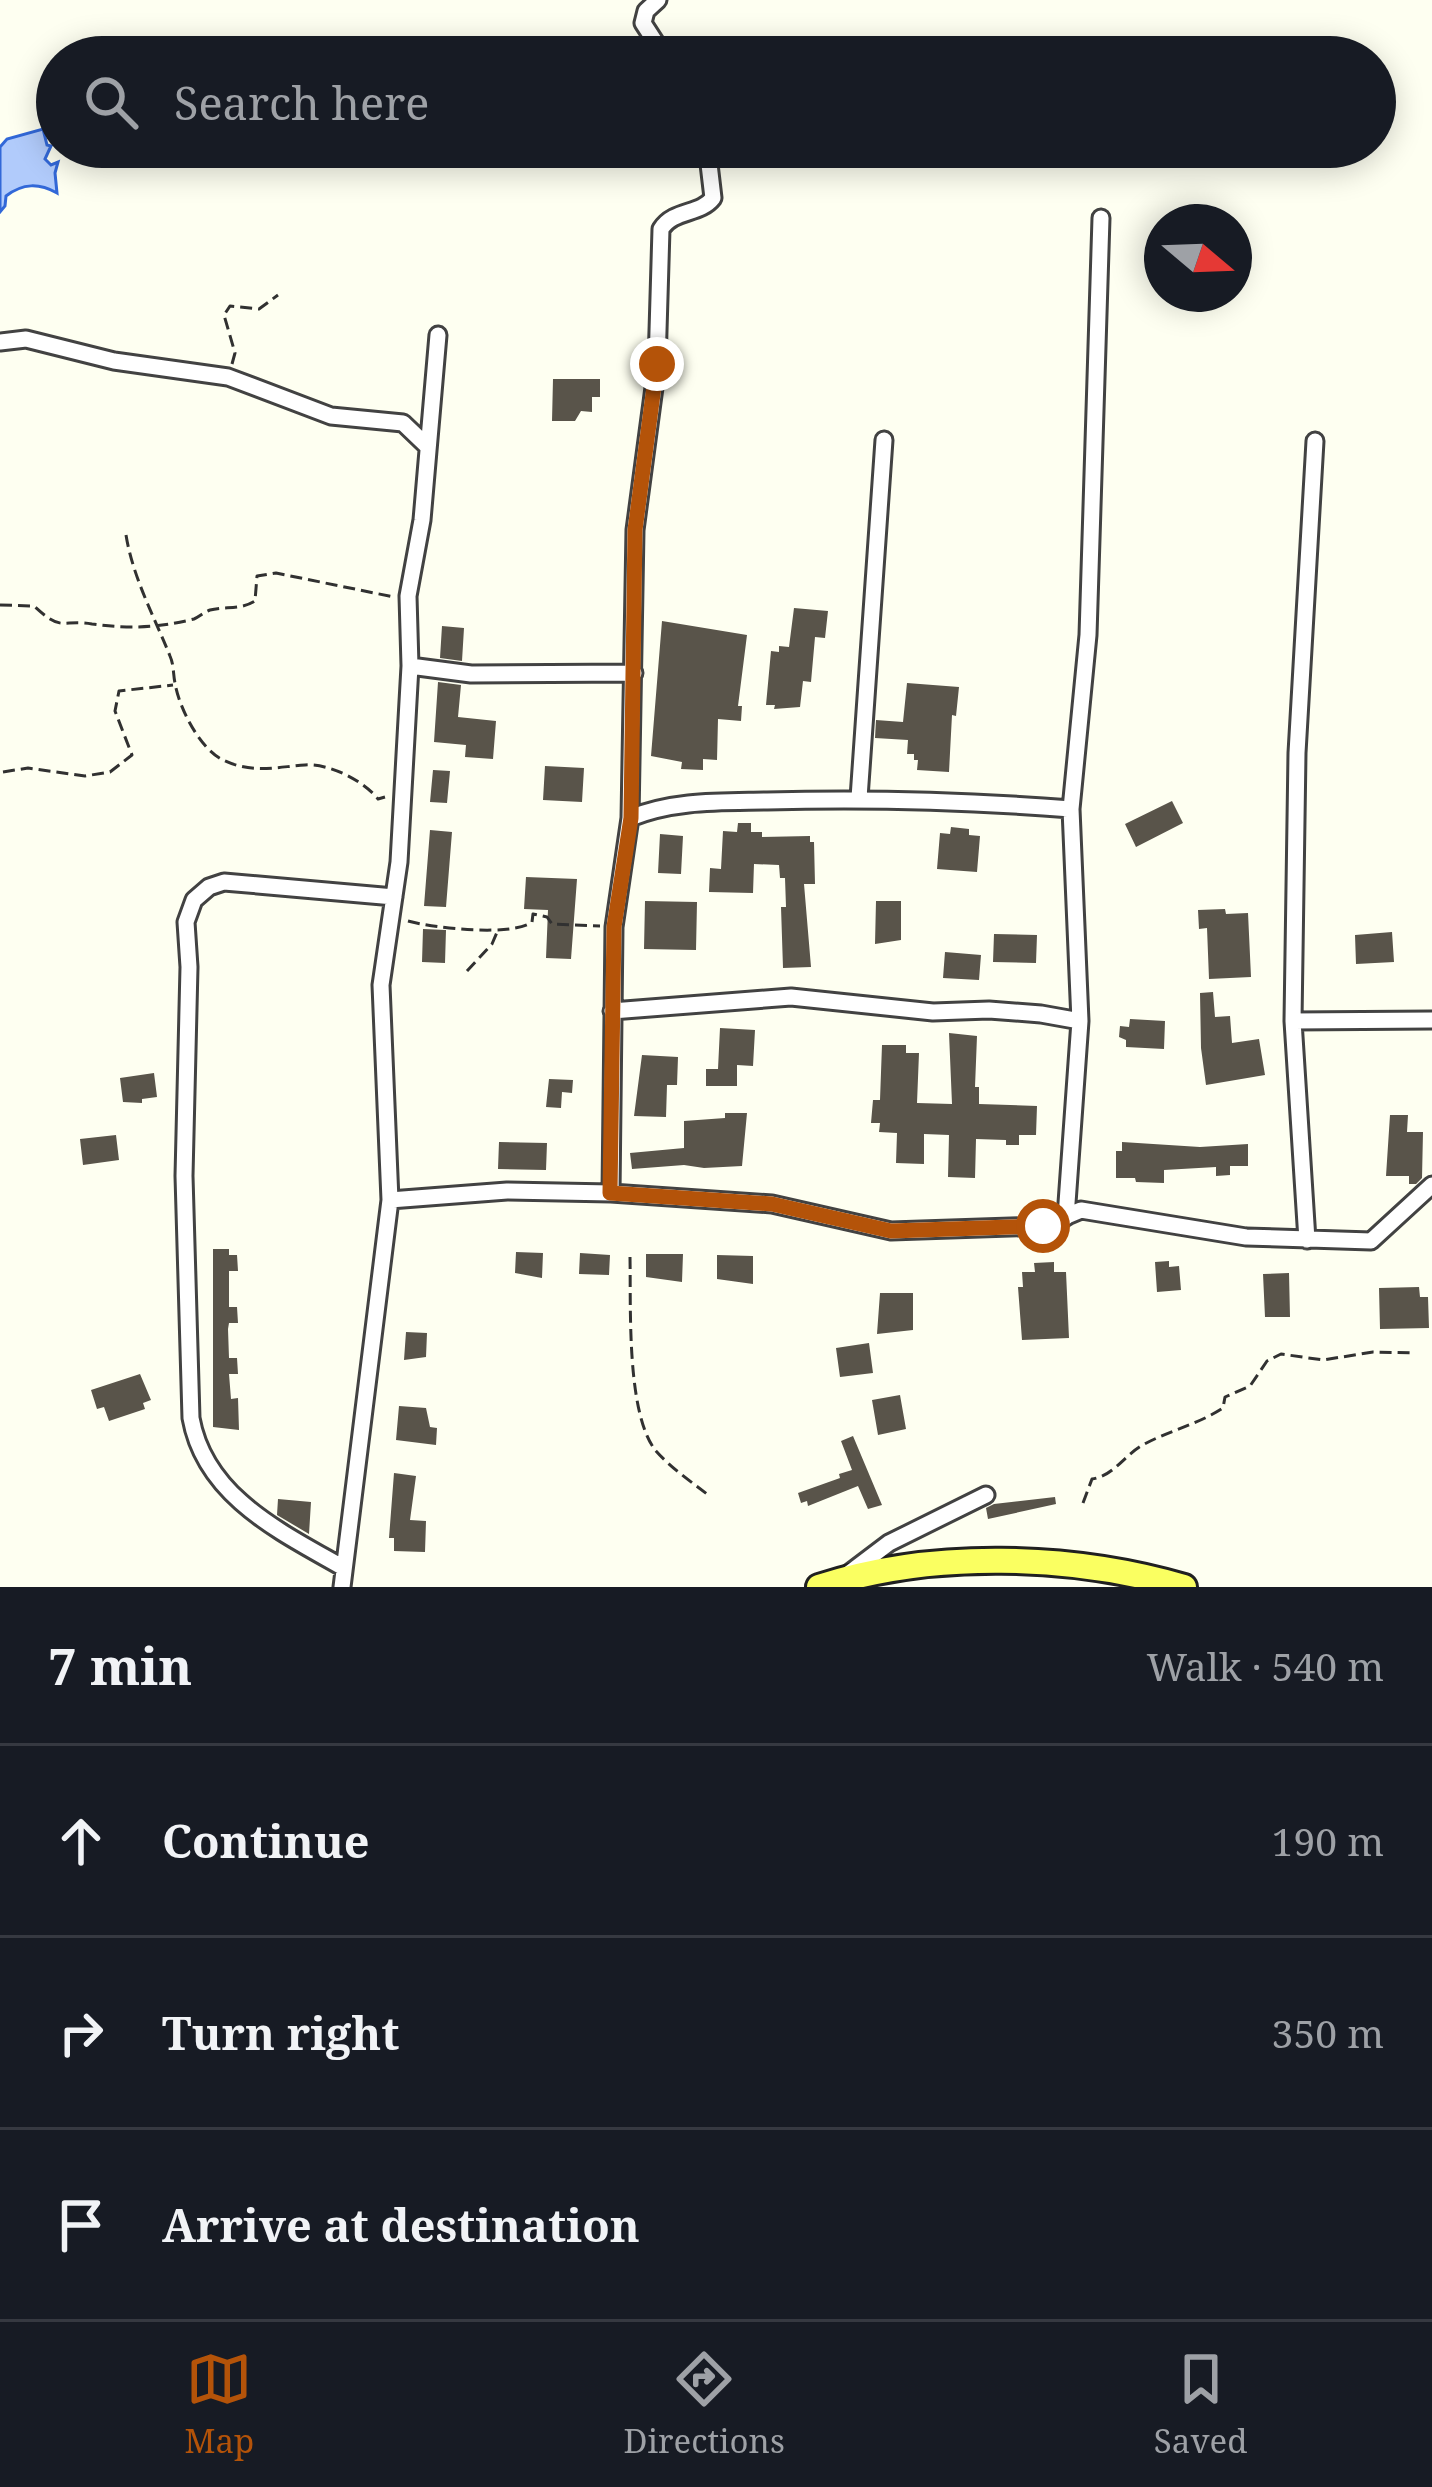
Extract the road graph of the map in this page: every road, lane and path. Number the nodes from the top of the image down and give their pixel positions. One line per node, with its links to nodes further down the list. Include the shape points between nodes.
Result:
1 (658, 0): 2 (street, via 643,22)
2 (652, 36)
3 (709, 168): 17 (street, via 709,205 670,217 661,229 657,364 635,530)
4 (1101, 218): 22 (street, via 1089,612)
5 (278, 295): 8 (path, via 259,309 230,306 224,315 235,353)
6 (438, 335): 11 (street)
7 (0, 341): 8 (street, via 26,339 114,362)
8 (227, 377): 11 (street, via 331,416 403,423)
9 (884, 440): 21 (street)
10 (1315, 441): 30 (street, via 1297,752)
11 (427, 446): 13 (street)
12 (126, 535): 15 (path)
13 (408, 596): 15 (path, via 276,573 257,576 255,601 246,607); 16 (street)
14 (0, 605): 15 (path, via 34,606 66,626)
15 (154, 626): 18 (path)
16 (410, 666): 17 (street); 20 (street)
17 (634, 674): 23 (street)
18 (175, 685): 19 (path, via 118,691 115,711 132,754 110,772); 20 (path, via 197,733 221,760 272,771 321,766 378,800)
19 (3, 772)
20 (404, 791): 24 (street)
21 (859, 798): 22 (street); 23 (street, via 686,803)
22 (1071, 809): 31 (street)
23 (631, 818): 25 (street)
24 (394, 898): 26 (path, via 408,921); 34 (street, via 381,985); 42 (street, via 224,882 194,900 186,922 184,1176 195,1440 235,1498)
25 (614, 927): 26 (path, via 533,914 524,928); 28 (street)
26 (499, 928): 27 (path)
27 (467, 971)
28 (612, 1011): 31 (street, via 791,997); 33 (street)
29 (1432, 1020): 30 (street)
30 (1293, 1021): 36 (street)
31 (1080, 1022): 35 (street)
32 (1432, 1185): 36 (street, via 1371,1241)
33 (610, 1193): 34 (street); 35 (street, via 772,1204 891,1231 1043,1226)
34 (390, 1200): 42 (street)
35 (1066, 1217): 36 (street, via 1081,1210 1246,1238)
36 (1307, 1240)
37 (630, 1257): 39 (path, via 640,1417 655,1449)
38 (1415, 1353): 41 (path, via 1323,1360 1281,1354 1250,1386 1225,1397 1223,1408 1092,1479)
39 (706, 1494)
40 (986, 1496): 43 (street, via 889,1543)
41 (1082, 1503)
42 (342, 1567): 44 (street)
43 (830, 1584): 45 (main road, via 916,1563 1038,1562)
44 (342, 1587)
45 (1184, 1587)

